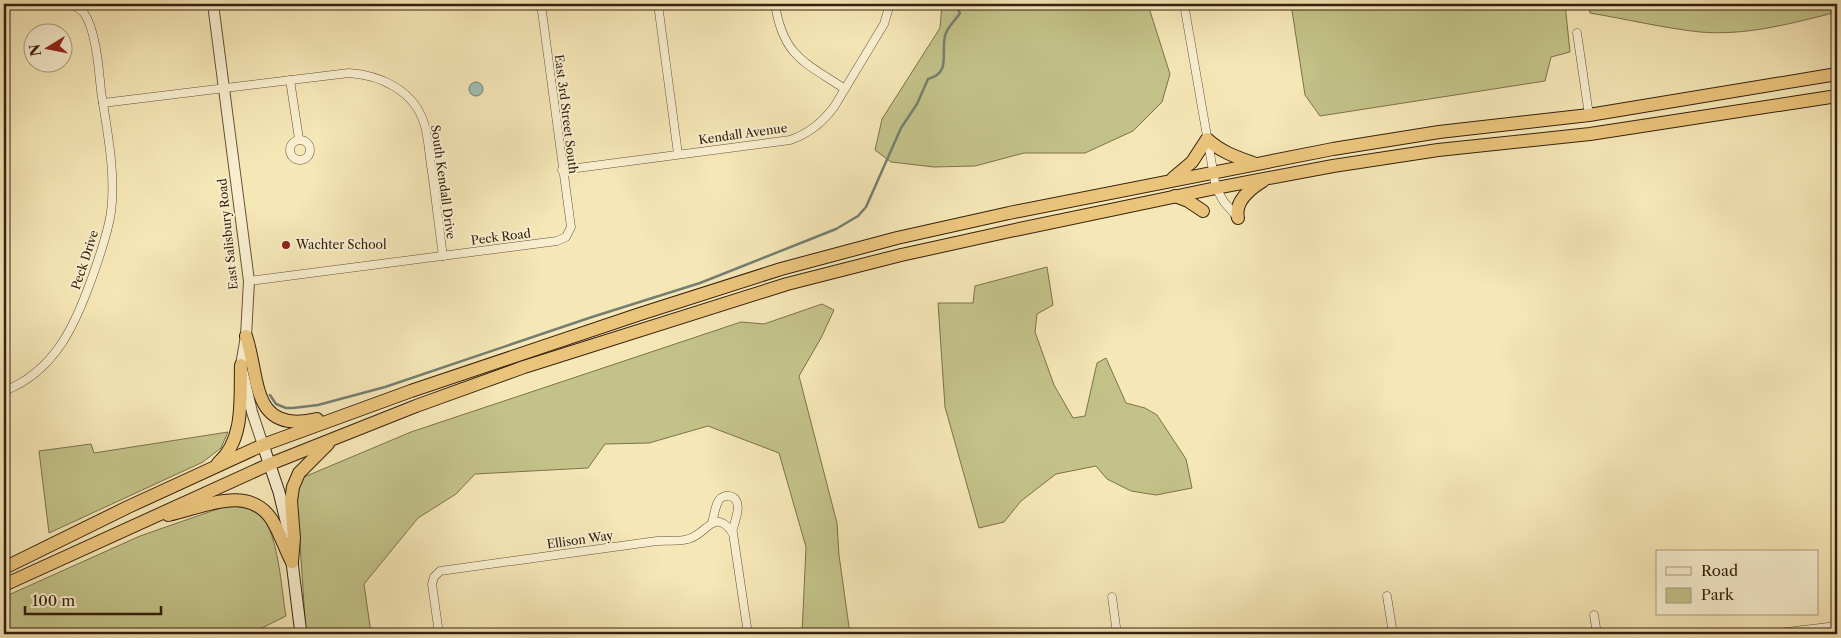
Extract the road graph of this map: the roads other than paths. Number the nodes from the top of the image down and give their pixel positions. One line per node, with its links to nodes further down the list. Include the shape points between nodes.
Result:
1 (72, 4): 14 (street, Peck Drive, via 84,12 90,27)
2 (213, 4): 11 (street, East Salisbury Road)
3 (541, 4): 20 (street, East 3rd Street South)
4 (658, 4): 18 (street)
5 (776, 4): 12 (street, via 778,25 795,54)
6 (1184, 4): 17 (street)
7 (889, 7): 12 (street, Kendall Avenue, via 884,24)
8 (1578, 33): 15 (street)
9 (1837, 74): 15 (highway)
10 (290, 80): 11 (street, South Kendall Drive); 16 (street); 29 (street, South Kendall Drive, via 361,73 392,85 414,102 426,131)
11 (224, 88): 14 (street, South Kendall Drive); 30 (street, East Salisbury Road)
12 (845, 89): 18 (street, Kendall Avenue, via 826,118 798,137)
13 (1837, 96): 22 (highway, via 1590,134 1438,150)
14 (103, 102): 33 (street, Peck Drive, via 111,175 110,212 102,251 72,328 60,346 31,377)
15 (1589, 115): 19 (highway, via 1439,132)
16 (298, 139)
17 (1207, 139): 19 (highway, via 1229,155); 21 (street); 23 (highway, via 1192,162)
18 (678, 154): 20 (street, Kendall Avenue)
19 (1256, 164): 21 (highway)
20 (562, 170): 28 (street, East 3rd Street South)
21 (1213, 172): 23 (highway); 24 (street)
22 (1274, 177): 24 (highway); 27 (highway, via 1243,197 1237,207)
23 (1170, 180): 34 (highway, via 934,230 781,269)
24 (1216, 188): 25 (highway); 27 (street)
25 (1175, 196): 26 (highway); 35 (highway, via 900,255 787,284 524,367)
26 (1202, 211)
27 (1238, 218)
28 (571, 227): 29 (street, Peck Road, via 566,237 556,241)
29 (443, 256): 30 (street, Peck Road)
30 (249, 281): 31 (street, East Salisbury Road)
31 (246, 336): 32 (street, East Salisbury Road); 34 (highway, via 258,394 277,417 307,421)
32 (241, 365): 36 (street, East Salisbury Road); 38 (highway, via 234,440 225,457)
33 (4, 391)
34 (368, 407): 36 (highway)
35 (336, 437): 37 (highway); 42 (highway, via 299,473 293,487)
36 (263, 445): 37 (main road, East Salisbury Road); 38 (highway)
37 (270, 464): 39 (highway); 42 (main road, East Salisbury Road, via 287,520)
38 (202, 473): 43 (highway)
39 (142, 521): 42 (highway, via 231,499 247,501 261,508 272,521); 44 (highway)
40 (712, 523): 41 (street, via 726,524); 41 (street, via 720,499 731,496 738,504); 50 (street, Ellison Way, via 688,540 657,541 440,571 433,581)
41 (730, 530): 51 (street)
42 (292, 562): 49 (main road, East Salisbury Road)
43 (4, 568)
44 (4, 585)
45 (1387, 596): 53 (street)
46 (1112, 597): 52 (street)
47 (1594, 615): 54 (street)
48 (1837, 626): 55 (street)
49 (300, 634)
50 (438, 634)
51 (748, 634)
52 (1117, 634)
53 (1393, 634)
54 (1597, 634)
55 (1772, 634)

